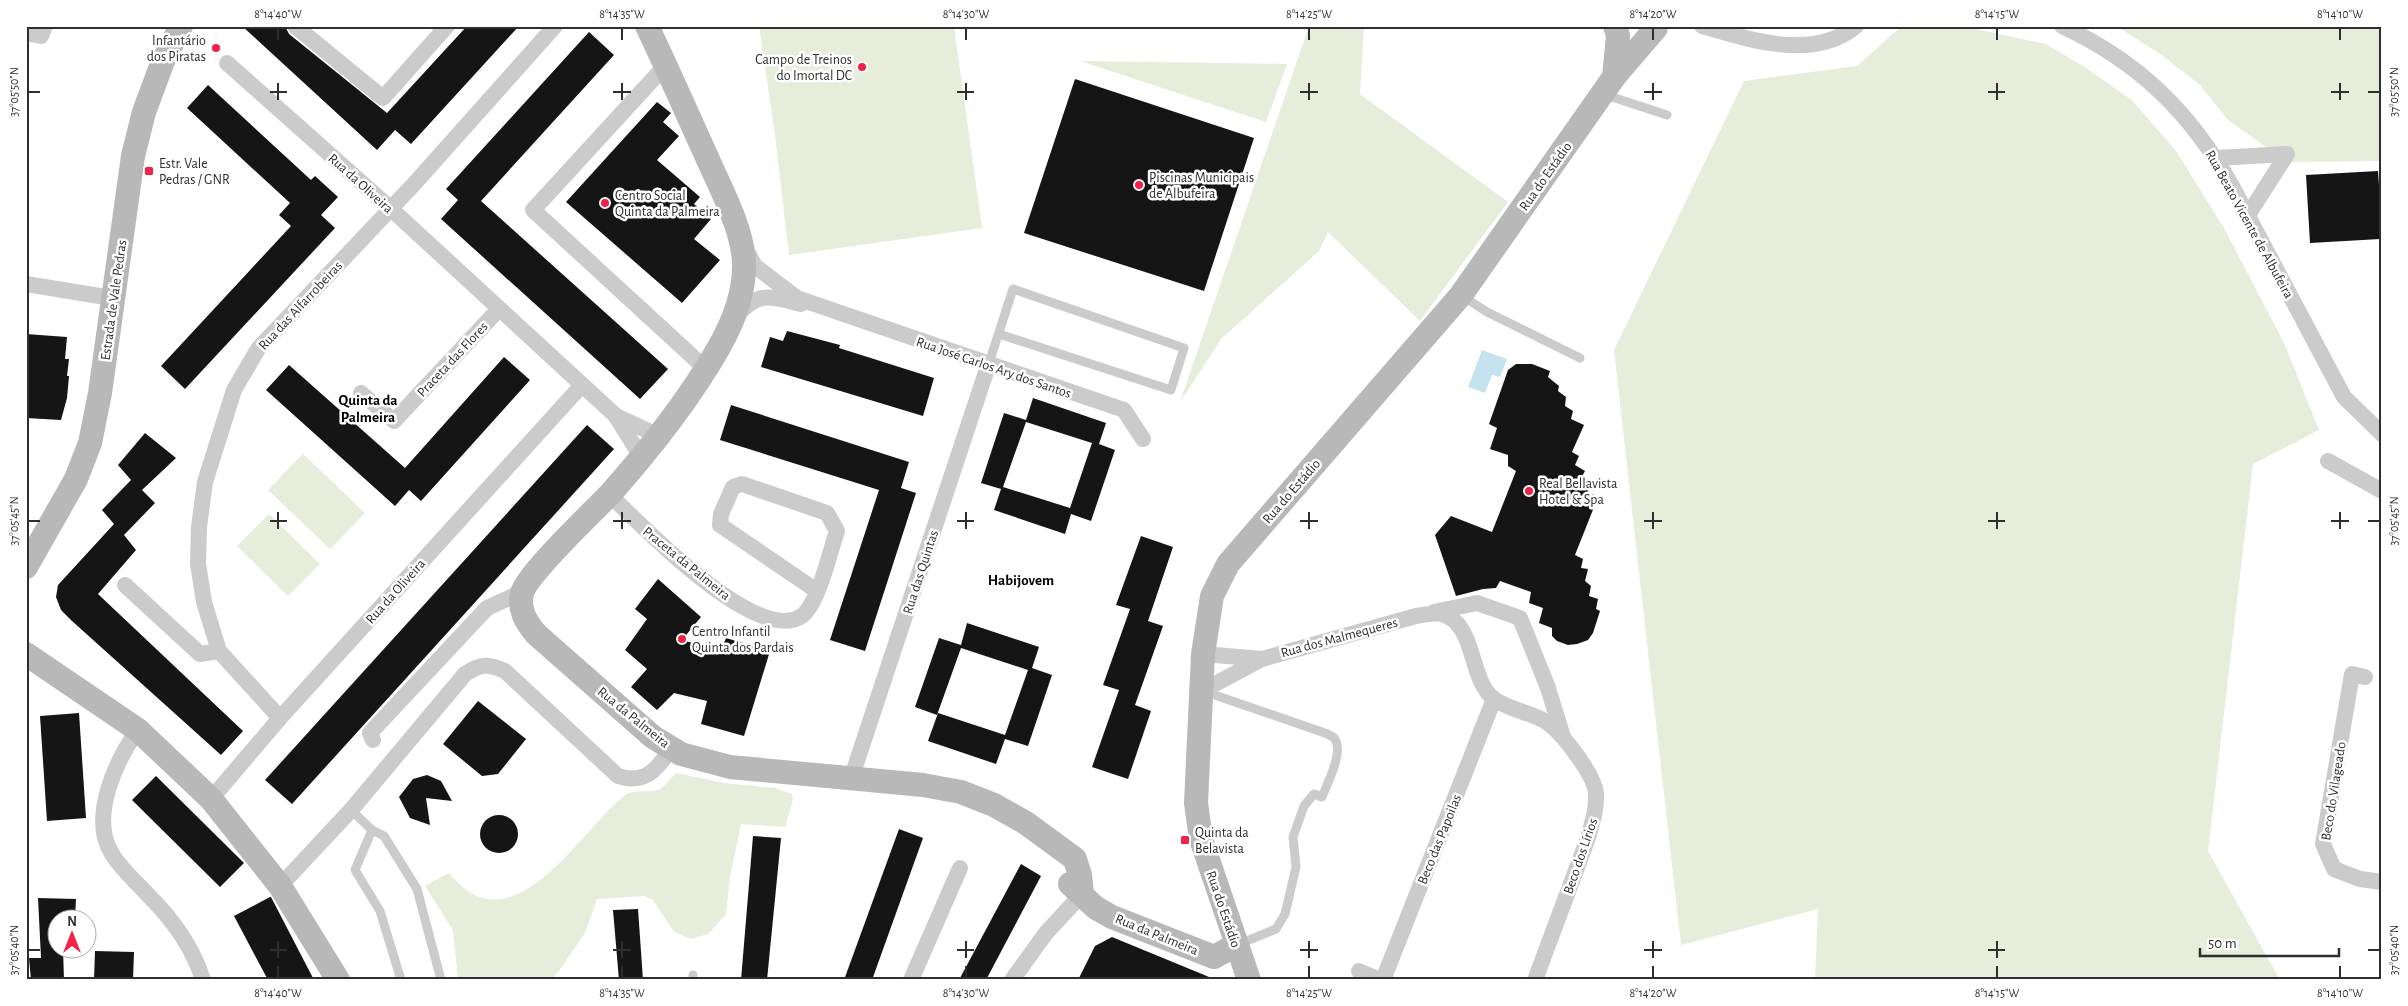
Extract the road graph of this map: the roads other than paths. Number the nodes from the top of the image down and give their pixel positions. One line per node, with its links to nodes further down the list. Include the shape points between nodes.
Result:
1 (45, 26): 14 (street, via 41,36)
2 (181, 26): 26 (street, Estrada de Vale Pedras, via 144,112 133,156)
3 (296, 26): 4 (street, via 382,98)
4 (448, 26)
5 (555, 26): 21 (street, Rua das Alfarrobeiras)
6 (647, 26): 17 (street, Rua José Carlos Ary dos Santos)
7 (1615, 26): 18 (street, Rua do Estádio, via 1618,36)
8 (1632, 26): 13 (street, Rua do Estádio)
9 (1702, 26): 15 (street)
10 (1745, 26): 15 (street)
11 (1856, 26): 15 (street, via 1843,37 1807,46)
12 (2062, 26): 20 (street, Rua Beato Vicente de Albufeira, via 2107,49 2149,80 2174,105)
13 (1658, 27): 18 (street, Rua do Estádio)
14 (26, 33)
15 (1771, 43)
16 (227, 63): 21 (street, Rua da Oliveira)
17 (666, 65): 23 (street, Rua José Carlos Ary dos Santos, via 730,208); 33 (street, via 533,210)
18 (1608, 85): 19 (lane); 25 (street, Rua do Estádio)
19 (1667, 115)
20 (2216, 158): 22 (street, Rua Beato Vicente de Albufeira); 22 (street, via 2287,154)
21 (390, 208): 27 (street, Rua da Oliveira); 49 (street, Rua das Alfarrobeiras, via 258,349 234,390 205,482 199,527 198,564 204,602)
22 (2248, 215): 37 (street, Rua Beato Vicente de Albufeira, via 2344,397)
23 (739, 237): 28 (street, Rua José Carlos Ary dos Santos, via 755,266 797,298); 29 (street, via 744,282)
24 (26, 284): 26 (street)
25 (1461, 295): 31 (lane, via 1487,312); 51 (street, Rua do Estádio, via 1228,564 1212,596)
26 (112, 298): 44 (street, Estrada de Vale Pedras, via 90,443 76,479)
27 (499, 309): 34 (street, Rua da Oliveira); 35 (street, Praceta das Flores, via 394,421)
28 (832, 312): 29 (street, Rua José Carlos Ary dos Santos, via 761,296 748,303); 32 (street, Rua José Carlos Ary dos Santos)
29 (734, 319): 33 (street)
30 (999, 334): 30 (lane, via 1171,390 1184,348 1013,289); 32 (lane)
31 (1580, 358)
32 (988, 366): 39 (street, Rua José Carlos Ary dos Santos, via 1124,410); 61 (street, Rua das Quintas)
33 (706, 368): 38 (street)
34 (582, 386): 36 (street, Rua da Oliveira); 56 (street, Rua da Oliveira)
35 (360, 393)
36 (615, 416): 38 (street); 40 (street)
37 (2382, 434)
38 (659, 436): 40 (street)
39 (1143, 439)
40 (642, 458): 43 (street)
41 (2328, 461): 42 (street)
42 (2382, 491)
43 (609, 494): 46 (street, Praceta da Palmeira, via 711,587 750,612 781,622 800,617 810,608); 47 (street, via 532,576)
44 (26, 567)
45 (126, 585): 49 (street, via 200,654)
46 (817, 591): 46 (street, Praceta da Palmeira, via 837,531 827,513 742,484 733,487 721,514 720,525)
47 (522, 592): 59 (street, via 487,608 370,733); 60 (street, Rua da Palmeira, via 521,608 525,621 536,634 653,737)
48 (1416, 616): 52 (street, Rua dos Malmequeres); 55 (street, Rua dos Malmequeres, via 1440,613 1454,619 1484,687); 58 (street, Rua dos Malmequeres, via 1477,603 1520,618 1548,688)
49 (220, 651): 56 (street, Rua das Alfarrobeiras)
50 (28, 653): 57 (street)
51 (1203, 654): 52 (street); 54 (street, Rua do Estádio)
52 (1262, 658): 54 (street)
53 (2365, 677): 66 (street, Beco do Vilageado, via 2352,674 2323,844 2334,869 2360,879)
54 (1202, 691): 69 (street, Rua do Estádio, via 1196,803 1201,839); 69 (lane, via 1322,732 1334,738 1338,748 1322,797 1314,794 1304,806 1293,837 1296,867 1285,914 1276,929)
55 (1494, 699): 58 (street, via 1545,721); 78 (street, Beco das Papoilas)
56 (280, 718): 62 (street, Rua da Oliveira)
57 (138, 730): 62 (street); 71 (street, via 123,750 106,796 102,823 111,853 171,919)
58 (1563, 737): 79 (street, Beco dos Lírios, via 1590,776 1596,791 1595,814)
59 (373, 740)
60 (671, 749): 61 (street, Rua da Palmeira, via 705,762 730,767); 63 (street, via 657,768 645,776 631,780 618,776 505,671 491,665 478,665 465,674)
61 (851, 779): 68 (street, Rua da Palmeira, via 923,785 961,792 994,805 1050,840 1068,881)
62 (211, 799): 67 (street)
63 (351, 810): 64 (lane); 67 (street)
64 (372, 830): 73 (lane, via 355,870 380,911); 74 (lane, via 384,836 417,889)
65 (960, 868): 75 (street)
66 (2382, 882)
67 (280, 886): 72 (street)
68 (1082, 894): 69 (street, Rua da Palmeira, via 1096,908 1112,917 1214,957); 76 (street, via 1046,932)
69 (1236, 946): 77 (street, Rua do Estádio)
70 (1359, 972): 78 (street, Beco das Papoilas)
71 (203, 980)
72 (338, 980)
73 (401, 980)
74 (441, 980)
75 (911, 980)
76 (1012, 980)
77 (1249, 980)
78 (1382, 980)
79 (1535, 980)

